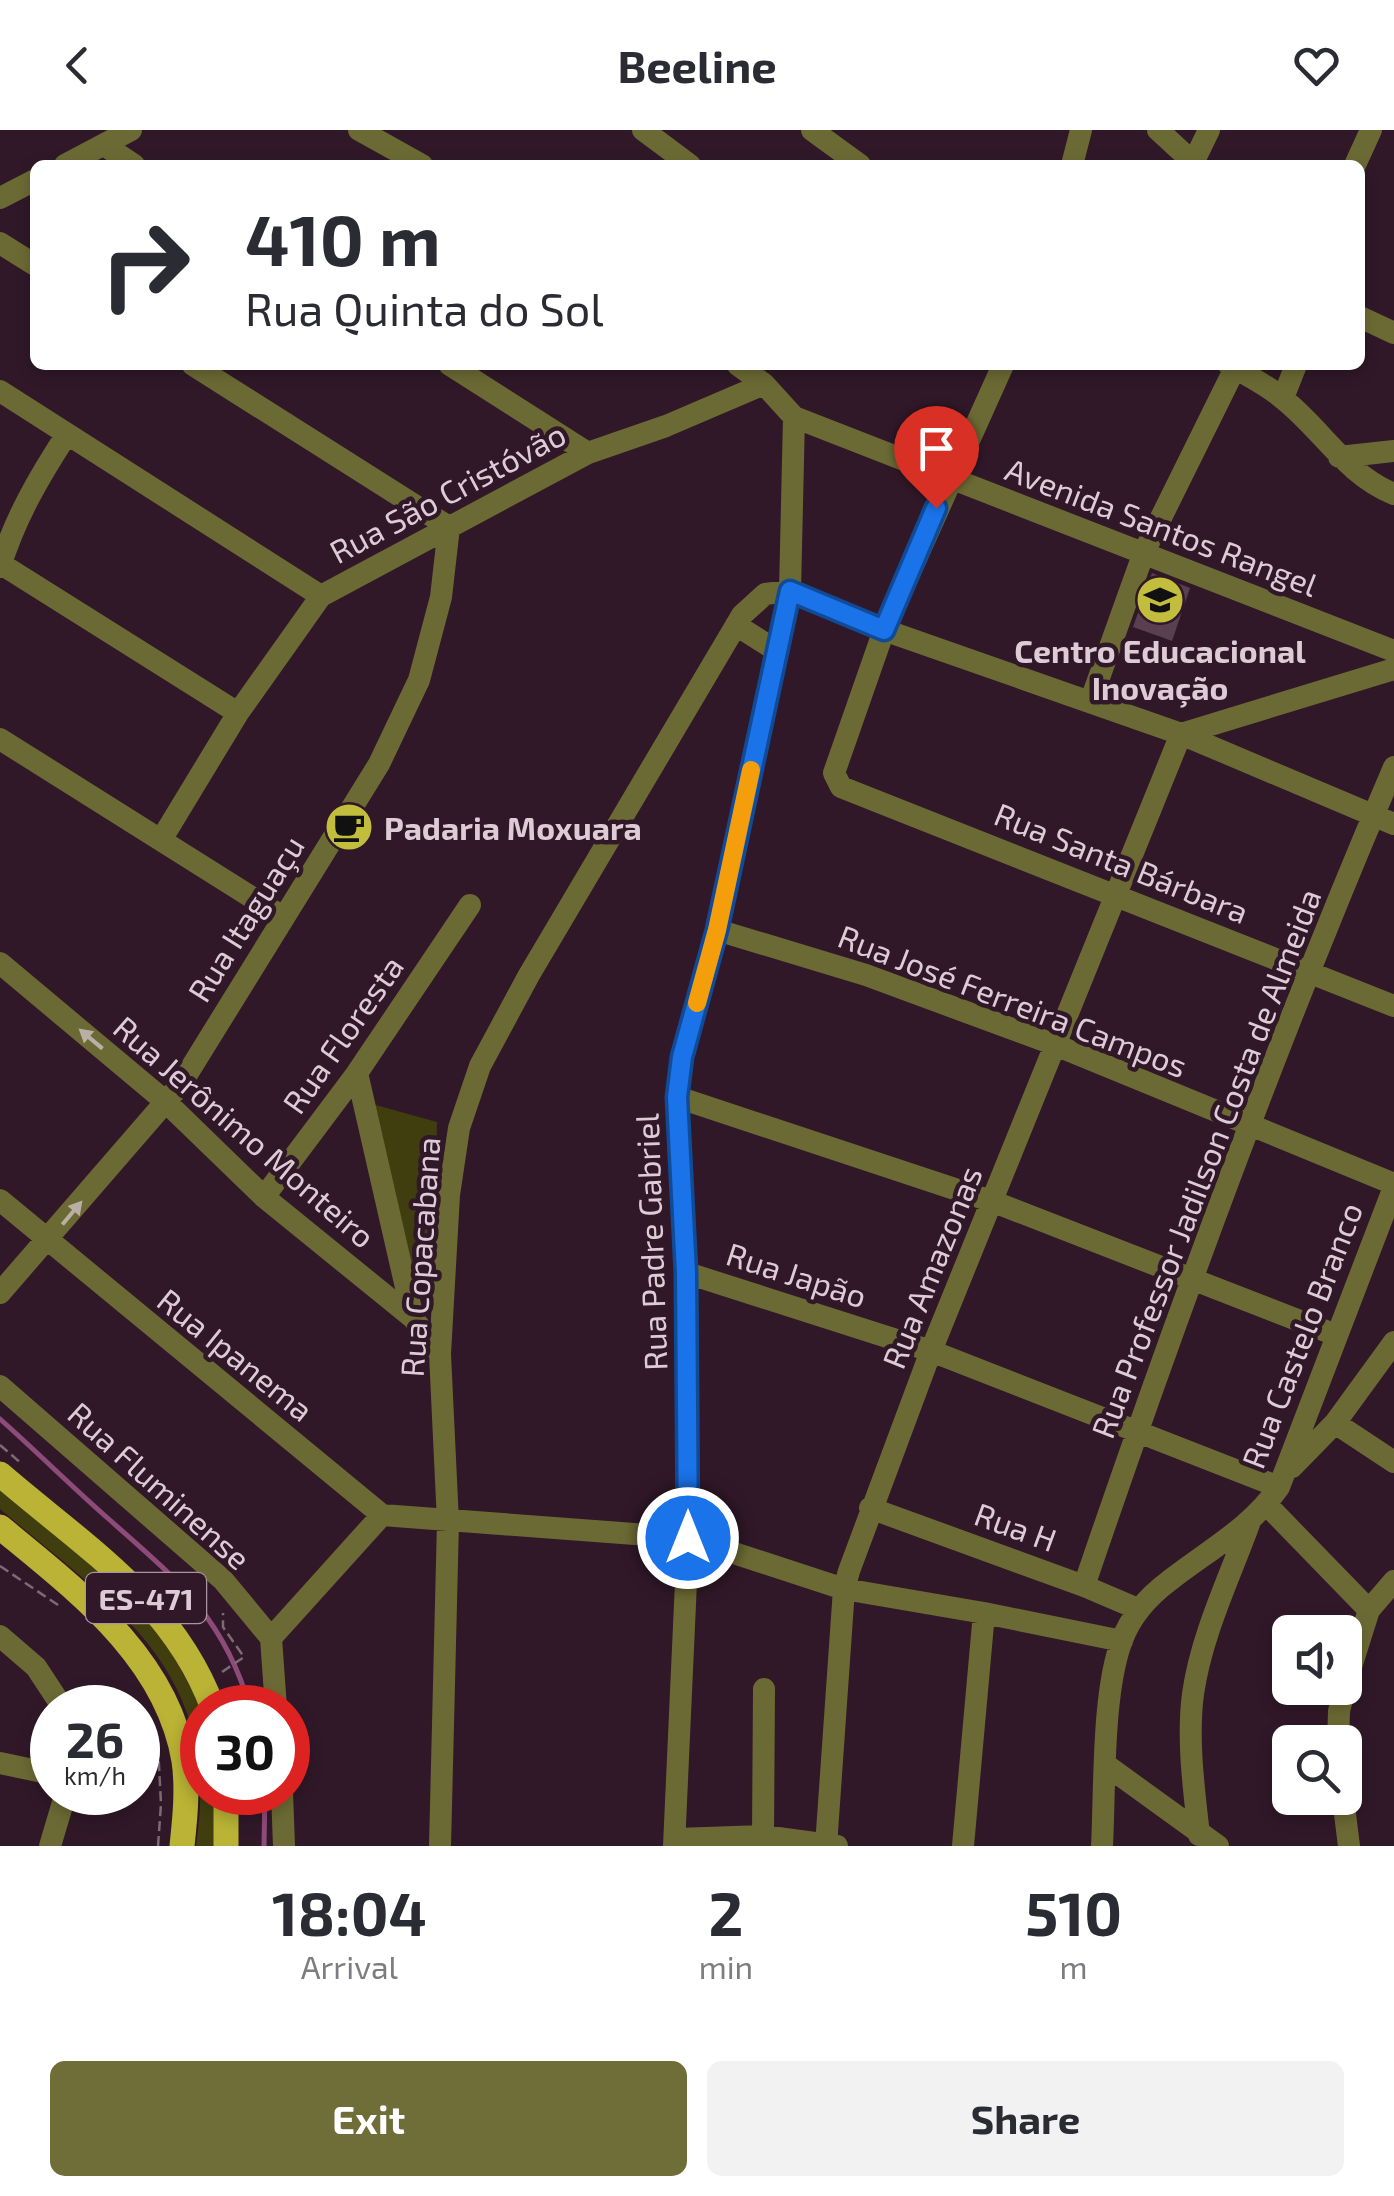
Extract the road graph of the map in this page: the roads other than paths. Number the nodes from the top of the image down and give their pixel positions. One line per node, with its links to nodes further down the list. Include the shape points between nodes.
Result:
1 (131, 130): 9 (street)
2 (359, 130): 12 (street)
3 (644, 130): 13 (street)
4 (812, 130): 14 (street)
5 (1081, 130): 15 (street)
6 (1158, 130): 16 (street)
7 (1209, 130): 17 (street)
8 (1371, 130): 18 (street)
9 (104, 146): 10 (street); 11 (street)
10 (75, 160)
11 (126, 160)
12 (413, 160)
13 (683, 160)
14 (853, 160)
15 (1073, 160)
16 (1190, 160)
17 (1196, 160)
18 (1357, 160)
19 (30, 183): 20 (street)
20 (0, 198)
21 (0, 242): 22 (street)
22 (30, 262)
23 (1365, 319): 24 (street)
24 (1394, 333)
25 (201, 370): 42 (street)
26 (458, 370): 38 (street)
27 (745, 370): 32 (street)
28 (1001, 370): 40 (street)
29 (1231, 370): 44 (street)
30 (1237, 370): 34 (street)
31 (1294, 370): 34 (street)
32 (764, 384): 35 (street); 38 (street, Rua São Cristóvão)
33 (0, 392): 36 (street)
34 (1283, 398): 39 (street)
35 (794, 416): 40 (street, Avenida Santos Rangel); 46 (street, Rua Padre Gabriel)
36 (67, 434): 43 (street); 47 (street)
37 (1394, 452): 39 (street)
38 (588, 453): 42 (street, Rua São Cristóvão)
39 (1339, 457): 41 (street)
40 (950, 478): 44 (street, Avenida Santos Rangel); 49 (street)
41 (1394, 494)
42 (449, 527): 47 (street, Rua São Cristóvão); 62 (street, Rua Itaguaçu, via 441,597 419,680 379,764)
43 (5, 530): 45 (street)
44 (1144, 552): 51 (street, Avenida Santos Rangel); 53 (street)
45 (0, 566): 54 (street)
46 (790, 591): 48 (street, Rua Copacabana, via 765,594); 49 (street); 50 (street, Rua Padre Gabriel)
47 (321, 596): 54 (street, Rua São Cristóvão)
48 (736, 625): 50 (street); 84 (street, Rua Copacabana, via 480,1066 454,1161)
49 (884, 630): 53 (street); 60 (street, Rua Santa Bárbara, via 834,773 841,787)
50 (777, 651): 63 (street, Rua Padre Gabriel)
51 (1394, 652)
52 (1394, 669): 55 (street)
53 (1092, 700): 55 (street)
54 (238, 713): 59 (street, Rua São Cristóvão)
55 (1181, 734): 58 (street); 60 (street, Rua Amazonas)
56 (0, 740): 59 (street)
57 (1394, 768): 58 (street, Rua Professor Jadilson Costa de Almeida)
58 (1384, 819): 65 (street, Rua Professor Jadilson Costa de Almeida)
59 (161, 840): 62 (street)
60 (1117, 894): 65 (street, Rua Santa Bárbara); 67 (street, Rua Amazonas)
61 (470, 905): 68 (street, Rua Floresta)
62 (282, 917): 70 (street, Rua Itaguaçu)
63 (717, 930): 67 (street, Rua José Ferreira Campos, via 866,975); 69 (street, Rua Padre Gabriel)
64 (0, 963): 70 (street, Rua Jerônimo Monteiro, one-way to 64)
65 (1310, 972): 66 (street, Rua Santa Bárbara); 71 (street, Rua Professor Jadilson Costa de Almeida)
66 (1394, 1006)
67 (1053, 1044): 71 (street, Rua José Ferreira Campos); 75 (street, Rua Amazonas)
68 (357, 1073): 73 (street, Rua Floresta); 80 (street)
69 (677, 1097): 75 (street); 77 (street, Rua Padre Gabriel)
70 (166, 1102): 73 (street, Rua Jerônimo Monteiro); 76 (street, Rua Itaguaçu, one-way to 70)
71 (1248, 1126): 72 (street, Rua José Ferreira Campos); 78 (street, Rua Professor Jadilson Costa de Almeida)
72 (1394, 1186): 81 (street, Rua Castelo Branco)
73 (264, 1198): 80 (street, Rua Jerônimo Monteiro)
74 (0, 1200): 76 (street, Rua Ipanema)
75 (994, 1202): 78 (street); 83 (street, Rua Amazonas)
76 (48, 1242): 79 (street, Rua Itaguaçu); 92 (street, Rua Ipanema)
77 (686, 1273): 83 (street, Rua Japão); 95 (street, Rua Padre Gabriel)
78 (1193, 1278): 81 (street); 87 (street, Rua Professor Jadilson Costa de Almeida)
79 (0, 1294)
80 (413, 1318): 84 (street, Rua Jerônimo Monteiro)
81 (1336, 1335): 90 (street, Rua Castelo Branco)
82 (1394, 1342): 86 (street)
83 (931, 1350): 87 (street, Rua Japão); 91 (street, Rua Amazonas)
84 (440, 1354): 93 (street, Rua Copacabana)
85 (0, 1386): 104 (street, Rua Fluminense, via 223,1580)
86 (1334, 1423): 88 (street); 90 (street)
87 (1137, 1431): 90 (street, Rua Japão); 97 (street, Rua Professor Jadilson Costa de Almeida)
88 (1394, 1462)
89 (0, 1474): 107 (main road, ES-471, via 137,1588 160,1612)
90 (1270, 1497): 99 (street); 100 (street, Rua Japão); 118 (street, Rua Castelo Branco, via 1200,1656 1192,1697 1194,1790)
91 (870, 1508): 97 (street, Rua H); 98 (street, Rua Amazonas)
92 (382, 1515): 93 (street); 104 (street)
93 (448, 1522): 95 (street); 125 (street, Rua Copacabana)
94 (0, 1527): 122 (main road, ES-471, via 110,1624 164,1700 184,1765)
95 (688, 1538): 98 (street); 119 (street, Rua Padre Gabriel)
96 (1394, 1581): 100 (street)
97 (1084, 1586): 99 (street, Rua H)
98 (844, 1590): 101 (street); 120 (street, Rua Amazonas)
99 (1138, 1609): 105 (street)
100 (1369, 1610): 102 (street)
101 (984, 1613): 105 (street); 126 (street)
102 (1362, 1632)
103 (0, 1636): 106 (street)
104 (271, 1638): 108 (street)
105 (1122, 1641): 111 (street)
106 (48, 1685)
107 (205, 1685)
108 (274, 1685)
109 (764, 1689): 117 (street)
110 (0, 1763): 112 (street)
111 (1106, 1765): 118 (street); 127 (street)
112 (30, 1769)
113 (59, 1815): 121 (street)
114 (226, 1815): 123 (main road)
115 (283, 1815): 124 (street)
116 (1345, 1815): 128 (street)
117 (763, 1836): 119 (street); 120 (street)
118 (1209, 1840)
119 (675, 1842)
120 (830, 1845)
121 (50, 1846)
122 (182, 1846)
123 (226, 1846)
124 (284, 1846)
125 (440, 1846)
126 (962, 1846)
127 (1102, 1846)
128 (1350, 1846)

